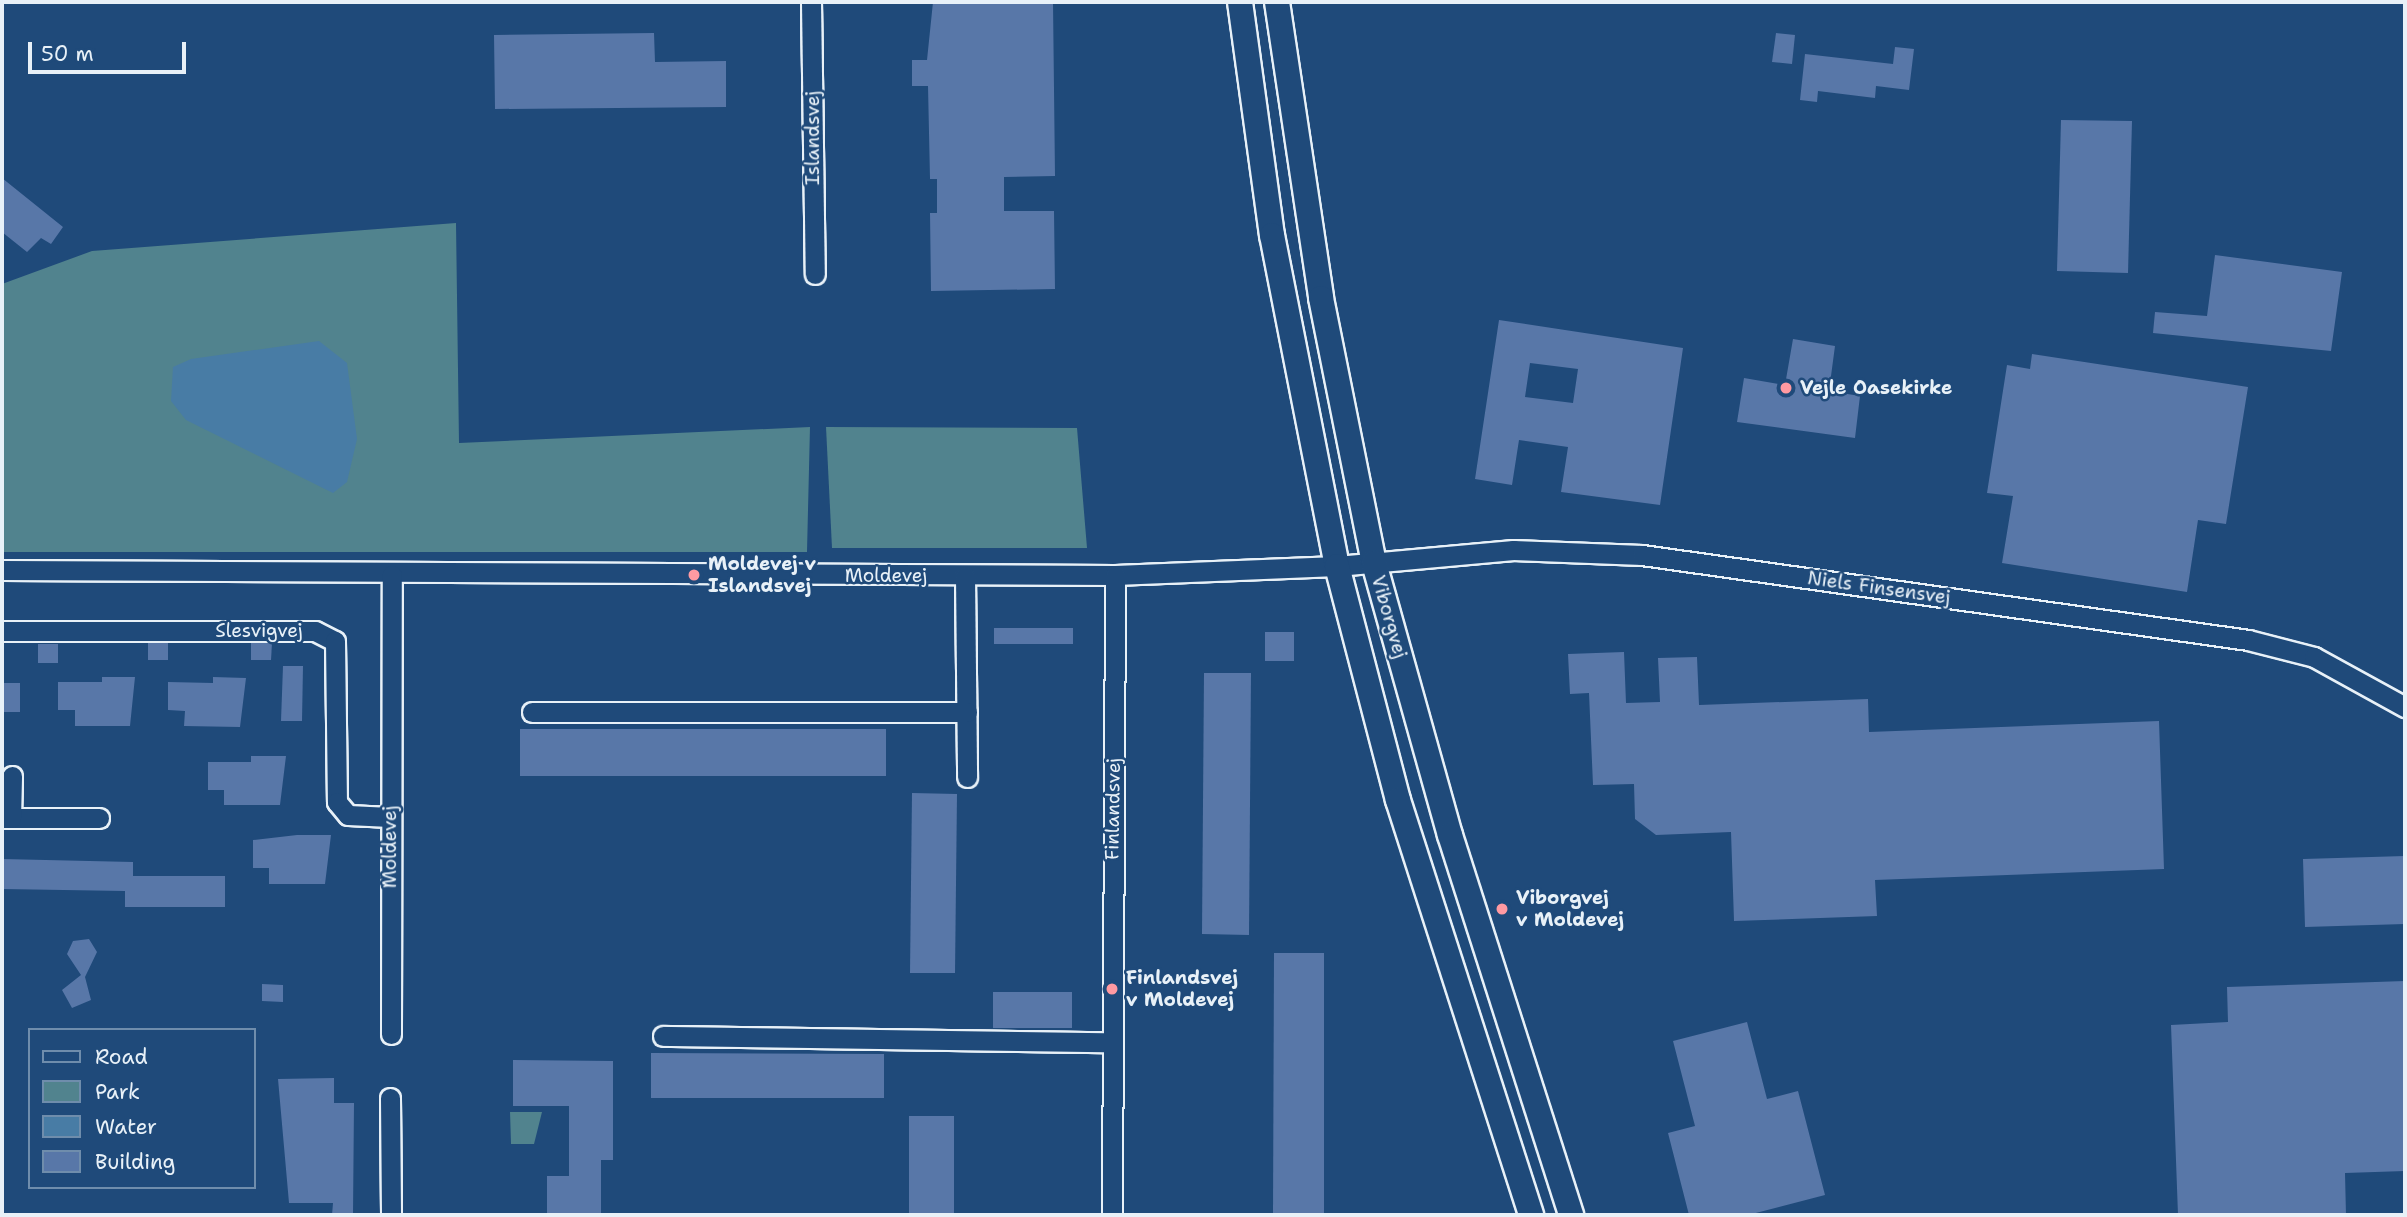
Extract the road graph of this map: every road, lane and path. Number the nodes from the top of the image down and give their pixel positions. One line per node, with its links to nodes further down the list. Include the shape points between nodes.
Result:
1 (811, 2): 4 (street, Islandsvej)
2 (1240, 2): 6 (street, Viborgvej, via 1272,235)
3 (1277, 2): 5 (street, Viborgvej, via 1321,298)
4 (815, 274)
5 (1374, 563): 6 (street, Niels Finsensvej); 12 (street, Niels Finsensvej, via 1513,550 1642,555 1826,580 2248,640 2314,657); 27 (street, Viborgvej, via 1450,835)
6 (1337, 566): 9 (street, Moldevej); 26 (street, Viborgvej, via 1398,800)
7 (2, 570): 8 (street, Moldevej)
8 (392, 575): 10 (street, Moldevej); 17 (street, Moldevej)
9 (1115, 575): 10 (street, Moldevej); 22 (street, Finlandsvej)
10 (965, 576): 14 (street)
11 (2, 631): 17 (street, Slesvigvej, via 315,631 335,641 337,802 348,815)
12 (2405, 707)
13 (532, 712): 14 (street)
14 (967, 712): 16 (street)
15 (12, 776): 18 (street)
16 (967, 777)
17 (390, 817): 20 (street, Moldevej)
18 (6, 818): 19 (street)
19 (99, 818)
20 (391, 1034)
21 (663, 1036): 22 (street)
22 (1112, 1042): 25 (street, Finlandsvej)
23 (390, 1098): 24 (street)
24 (391, 1215)
25 (1112, 1215)
26 (1531, 1215)
27 (1571, 1215)

